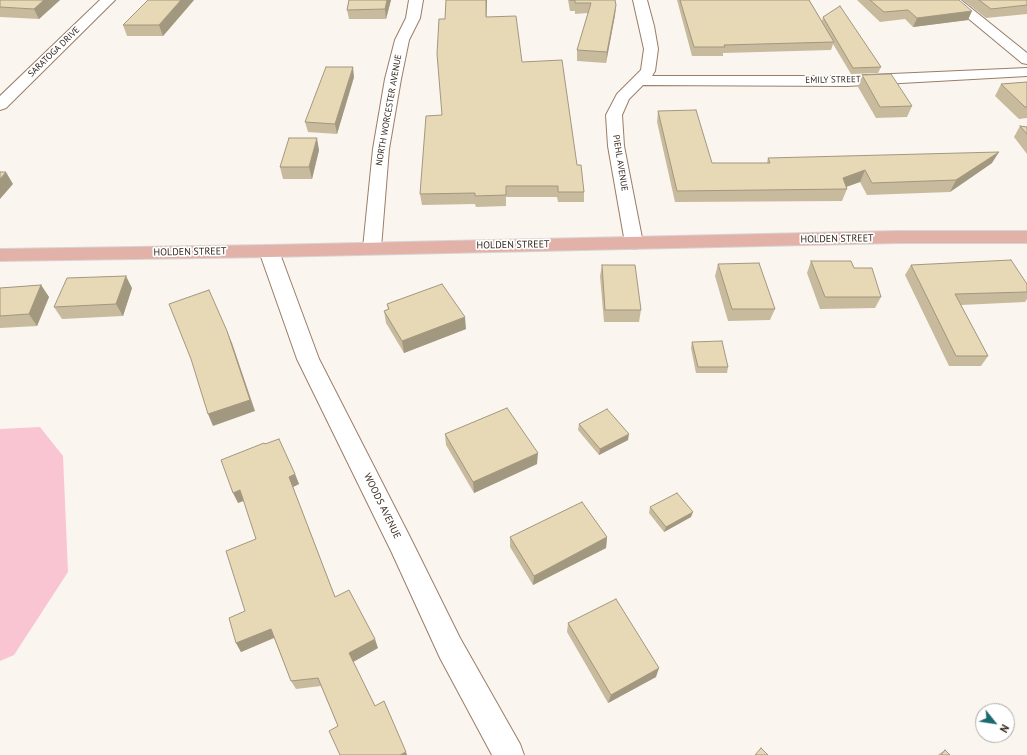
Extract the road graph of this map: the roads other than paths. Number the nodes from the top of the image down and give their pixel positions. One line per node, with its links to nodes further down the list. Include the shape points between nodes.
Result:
1 (108, 0): 8 (street, SARATOGA DRIVE)
2 (416, 0): 11 (street, NORTH WORCESTER AVENUE, via 413,18 402,40 393,79 381,149)
3 (640, 0): 7 (street, PIEHL AVENUE, via 651,49 648,71)
4 (953, 0): 5 (street)
5 (1027, 60)
6 (1027, 72): 7 (street, EMILY STREET, via 847,81)
7 (640, 80): 10 (street, PIEHL AVENUE, via 627,89 614,115 616,146)
8 (0, 105)
9 (1027, 237): 10 (main road, HOLDEN STREET)
10 (634, 243): 11 (main road, HOLDEN STREET)
11 (372, 248): 12 (main road, HOLDEN STREET)
12 (269, 251): 13 (main road, HOLDEN STREET); 14 (street, WOODS AVENUE, via 308,358 450,648)
13 (0, 255)
14 (509, 755)

